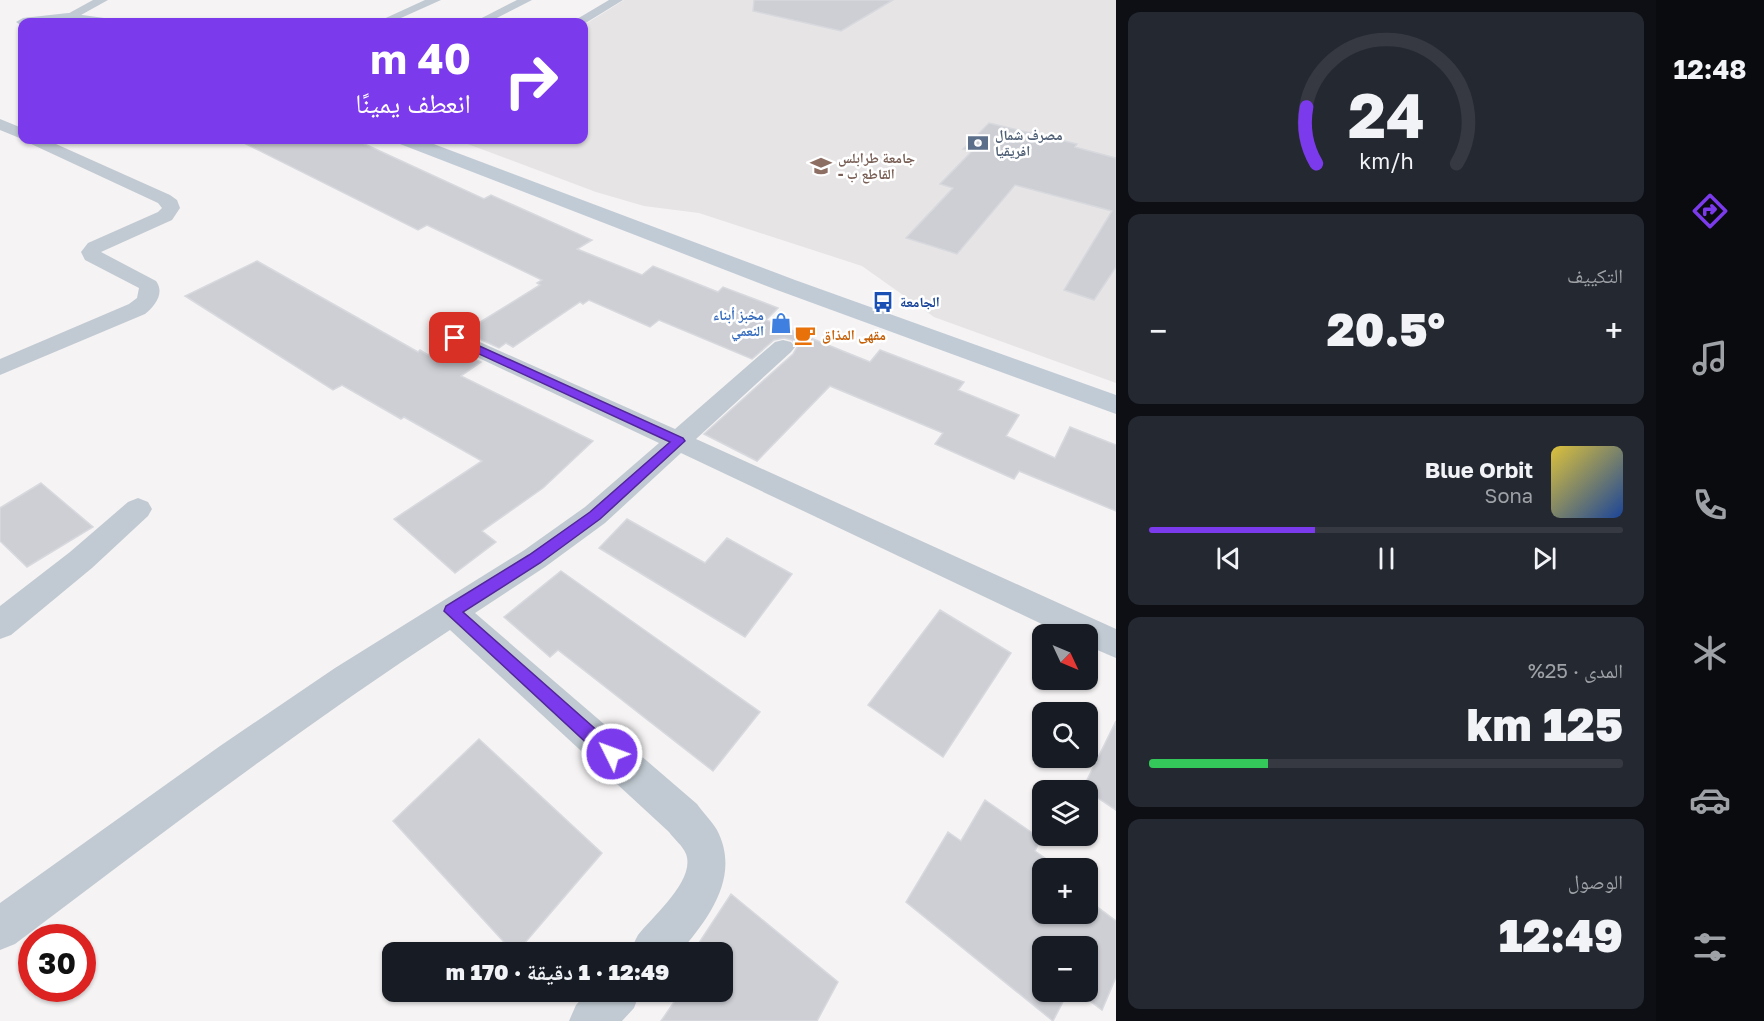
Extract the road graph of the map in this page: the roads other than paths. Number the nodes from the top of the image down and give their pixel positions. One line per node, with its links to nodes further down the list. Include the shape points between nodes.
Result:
1 (102, 0): 5 (street)
2 (435, 0): 8 (street)
3 (526, 0): 9 (street)
4 (617, 0): 10 (street)
5 (68, 17): 6 (street); 7 (street)
6 (59, 18)
7 (75, 18)
8 (392, 18)
9 (488, 18)
10 (585, 18)
11 (18, 23): 12 (street)
12 (6, 27)
13 (0, 124): 14 (street)
14 (18, 132)
15 (44, 144): 19 (street, via 164,199 171,208 165,216 91,252 149,285 149,298 144,304)
16 (417, 144): 20 (street, via 786,285)
17 (455, 338): 21 (street)
18 (783, 347): 21 (street)
19 (0, 368)
20 (1116, 405)
21 (679, 441): 23 (street, via 595,515); 25 (street)
22 (138, 509): 24 (street)
23 (451, 611): 26 (street, via 233,758); 27 (street, via 683,818 704,846 707,869 692,906)
24 (0, 625)
25 (1116, 644)
26 (0, 929)
27 (660, 942)
28 (609, 1002): 29 (street)
29 (592, 1021)

